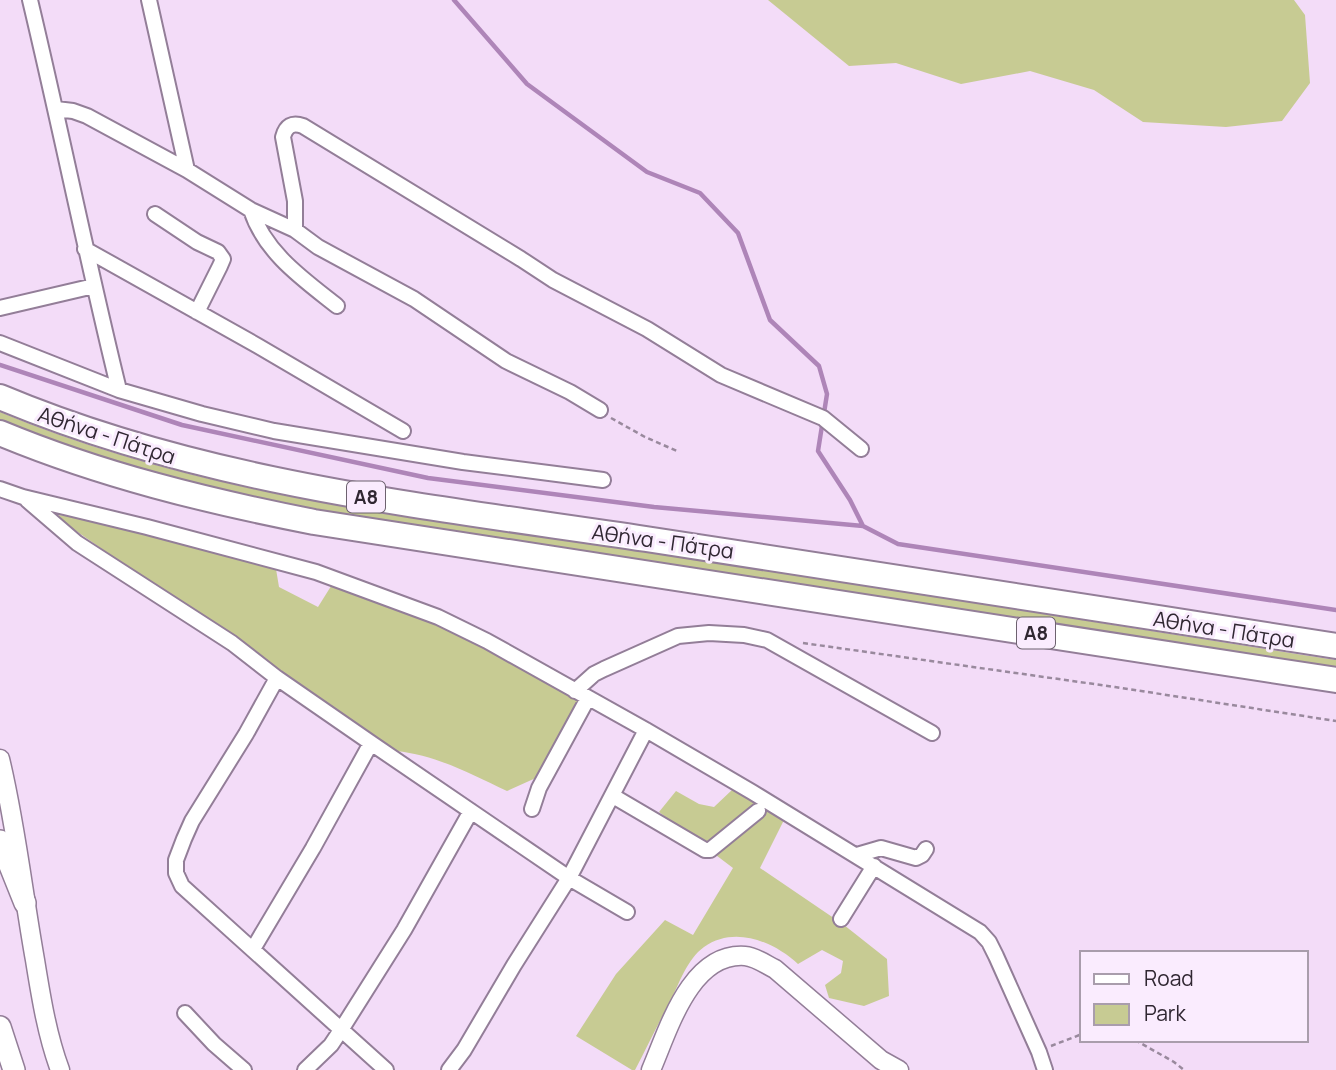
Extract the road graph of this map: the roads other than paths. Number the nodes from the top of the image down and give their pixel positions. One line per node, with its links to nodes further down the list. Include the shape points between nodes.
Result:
1 (30, 0): 3 (street)
2 (149, 0): 4 (street)
3 (56, 109): 4 (street, via 88,116); 8 (street)
4 (187, 170): 5 (street)
5 (251, 210): 7 (street); 10 (street, via 267,244)
6 (155, 214): 12 (street, via 222,256)
7 (295, 230): 16 (street, via 414,299 506,360); 19 (street, via 295,201 283,137 296,123 553,280 621,314 721,375 823,418)
8 (85, 249): 9 (street); 12 (street)
9 (94, 286): 11 (street); 14 (street)
10 (337, 306)
11 (0, 308)
12 (197, 312): 17 (street)
13 (0, 343): 14 (street)
14 (119, 390): 20 (street, via 274,431)
15 (0, 397): 23 (highway, Αθήνα - Πάτρα / Α8, via 62,422 190,461 340,493)
16 (600, 410)
17 (403, 431)
18 (0, 433): 25 (highway, Αθήνα - Πάτρα / Α8, via 181,493 258,511)
19 (861, 450)
20 (603, 480)
21 (0, 489): 22 (street)
22 (23, 497): 24 (street, via 77,543); 26 (street, via 316,572 438,617)
23 (1336, 646)
24 (278, 678): 29 (street); 43 (street, via 192,821 176,860 182,886)
25 (1336, 680)
26 (581, 694): 27 (street); 28 (street, via 594,674 678,636 744,635 767,640); 32 (street)
27 (646, 730): 31 (street); 37 (street)
28 (932, 733)
29 (371, 743): 33 (street); 43 (street)
30 (0, 759): 40 (street)
31 (613, 796): 34 (street, via 705,850); 39 (street)
32 (532, 809)
33 (471, 811): 39 (street); 46 (street)
34 (758, 811)
35 (0, 841): 40 (main road)
36 (926, 849): 37 (street, via 916,858 881,848)
37 (857, 855): 38 (street)
38 (874, 866): 42 (street); 55 (street, via 989,942)
39 (569, 878): 41 (street); 52 (street)
40 (25, 903): 48 (street)
41 (627, 912)
42 (841, 919)
43 (253, 949): 46 (street)
44 (185, 1013): 49 (street)
45 (0, 1027): 47 (main road)
46 (341, 1030): 50 (street); 51 (street)
47 (14, 1070)
48 (60, 1070)
49 (244, 1070)
50 (305, 1070)
51 (386, 1070)
52 (449, 1070)
53 (651, 1070): 54 (street, via 679,1003 693,983 706,968 743,956 775,969 881,1060)
54 (899, 1070)
55 (1045, 1070)

